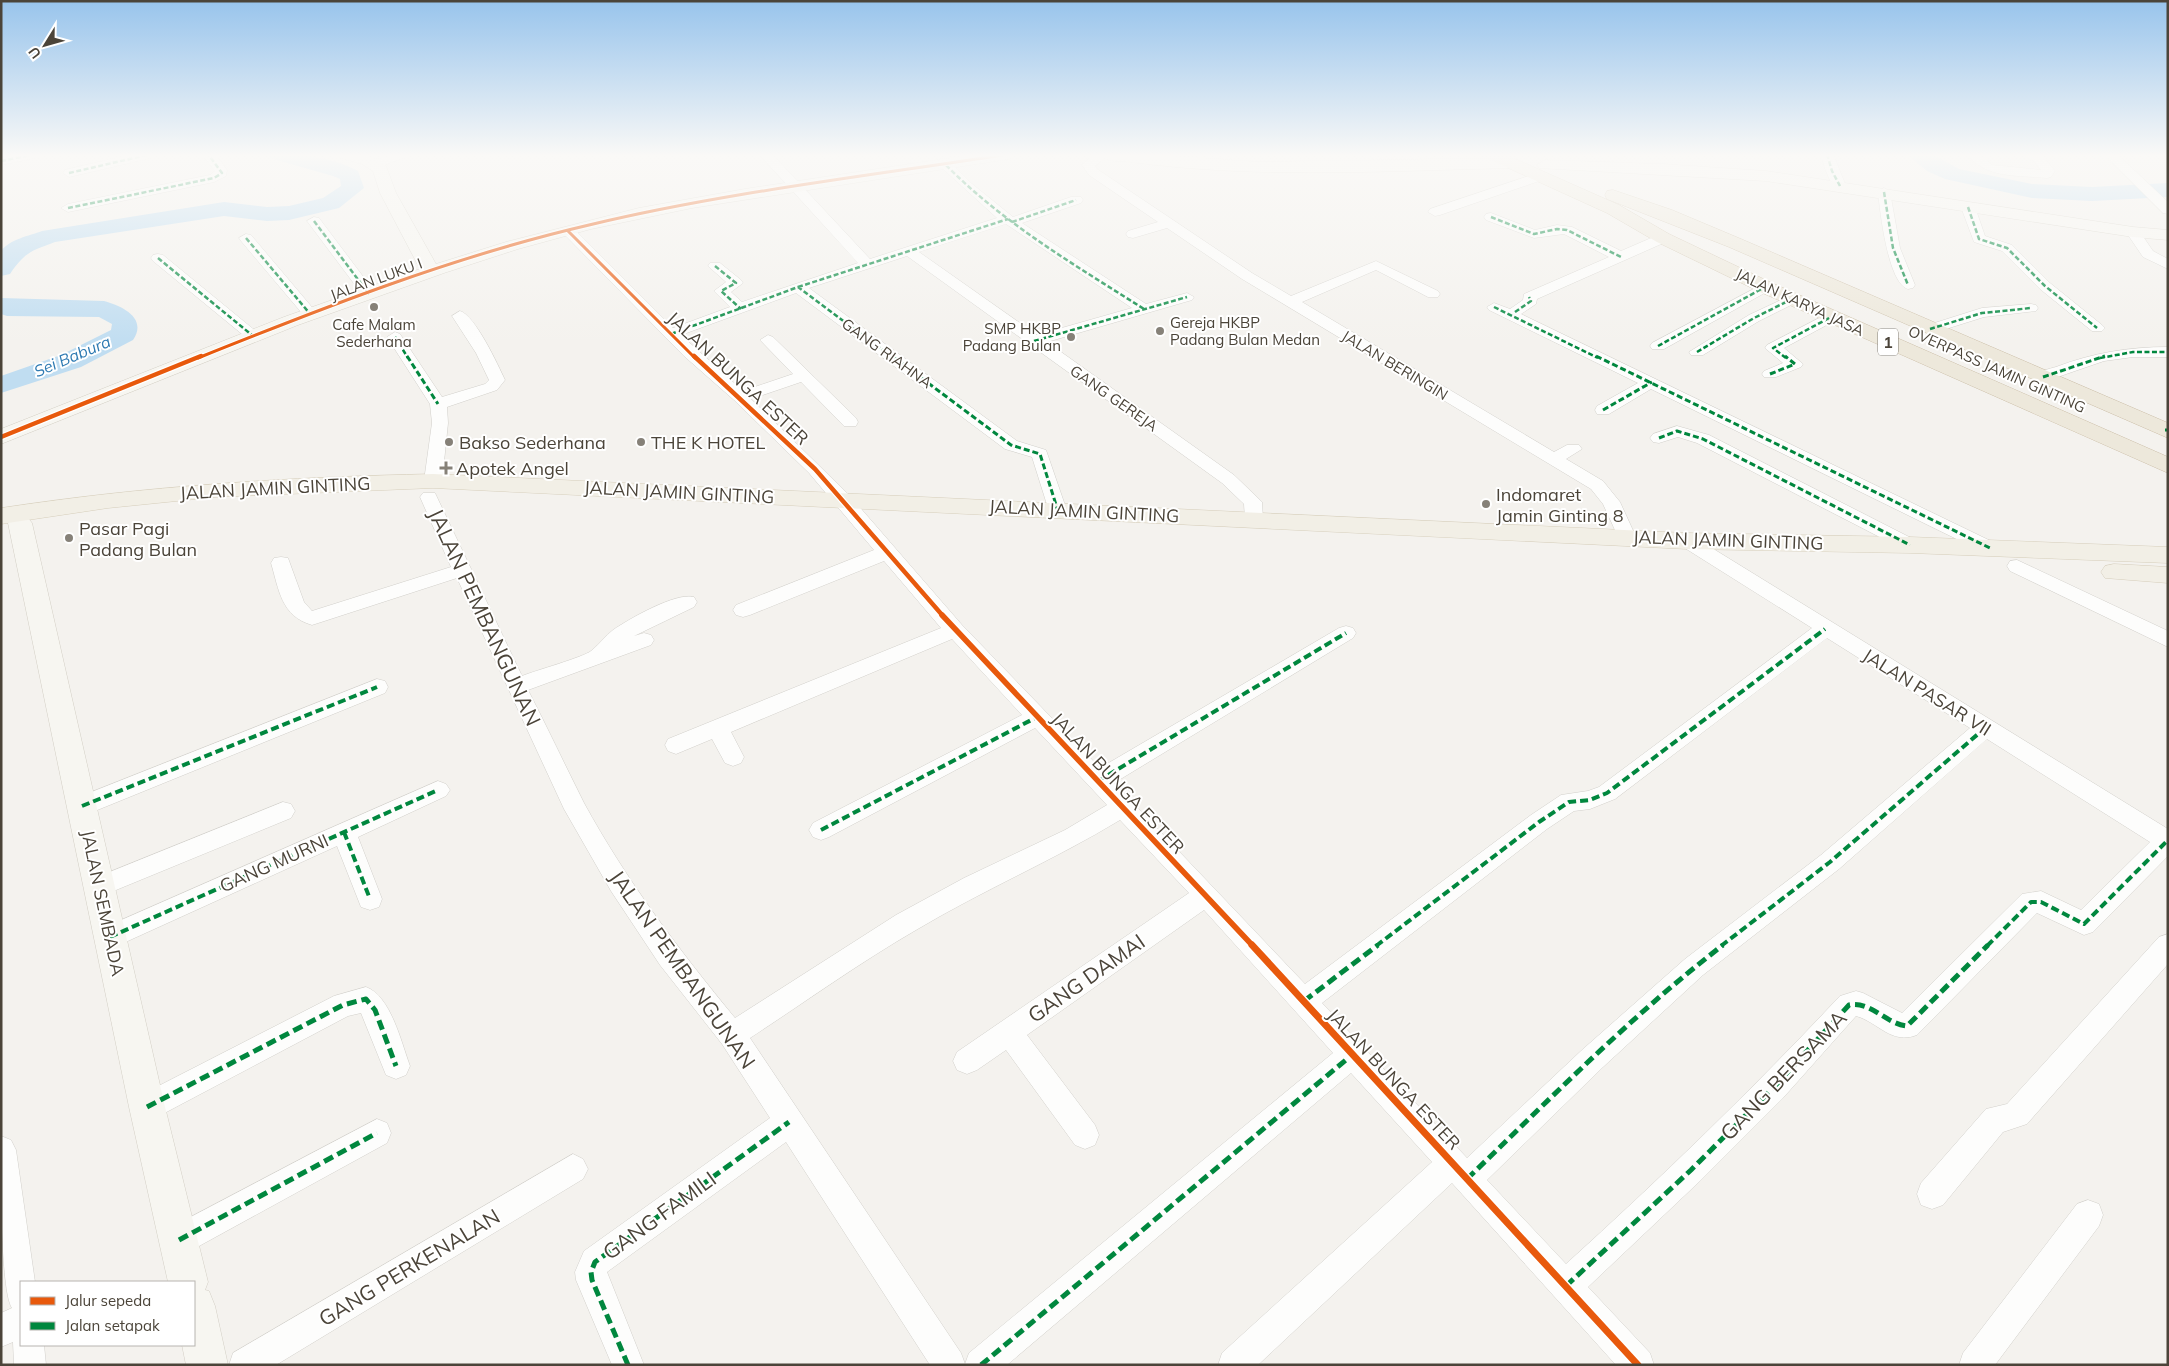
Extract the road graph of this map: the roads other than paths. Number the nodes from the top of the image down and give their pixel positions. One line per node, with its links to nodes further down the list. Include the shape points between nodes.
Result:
1 (401, 218): 28 (street)
2 (624, 218): 16 (street, JALAN LUKU I)
3 (822, 218): 27 (street)
4 (1007, 218): 14 (street)
5 (1017, 218): 14 (street)
6 (1160, 218): 15 (street, JALAN BERINGIN)
7 (1493, 218): 23 (street, via 1529,233 1566,230)
8 (1643, 218): 17 (highway, JALAN KARYA JASA / 1)
9 (1675, 218): 46 (highway, JALAN KARYA JASA / 1)
10 (1888, 218): 29 (street, via 1893,248)
11 (1972, 218): 45 (street, via 1980,239 2008,248 2045,286)
12 (2039, 218): 18 (street)
13 (314, 220): 32 (street)
14 (1010, 220): 22 (street); 40 (street)
15 (1168, 223): 19 (street); 36 (street, JALAN BERINGIN)
16 (568, 231): 28 (street, JALAN LUKU I); 47 (street, JALAN BUNGA ESTER)
17 (1668, 231): 23 (street); 31 (highway, JALAN KARYA JASA / 1); 63 (highway, OVERPASS JAMIN GINTING / 1); 67 (highway, OVERPASS JAMIN GINTING / 1, via 2012,388)
18 (2133, 232): 20 (street); 25 (street, via 2148,254)
19 (1133, 234)
20 (2168, 235)
21 (246, 238): 42 (street)
22 (910, 252): 27 (street); 51 (street, GANG GEREJA)
23 (1621, 257): 41 (street, via 1529,297 1531,301)
24 (158, 258): 48 (street)
25 (2168, 265)
26 (715, 266): 39 (street, via 736,283 721,291)
27 (868, 266): 30 (street)
28 (431, 272): 32 (street, JALAN LUKU I)
29 (1908, 285)
30 (798, 287): 39 (street); 72 (street, GANG RIAHNA, via 1011,445 1040,454)
31 (1765, 287): 35 (highway, JALAN KARYA JASA / 1); 52 (street)
32 (369, 294): 42 (street, JALAN LUKU I)
33 (1433, 294): 36 (street, via 1376,265)
34 (1187, 297): 40 (street)
35 (1792, 300): 44 (highway, JALAN KARYA JASA / 1); 53 (street)
36 (1290, 302): 68 (street, JALAN BERINGIN)
37 (1494, 307): 58 (street)
38 (2031, 308): 46 (street, via 1982,313)
39 (741, 309): 47 (street)
40 (1144, 309): 51 (street)
41 (1515, 312)
42 (311, 315): 48 (street, JALAN LUKU I)
43 (460, 316): 60 (street, via 497,380 491,387)
44 (1831, 317): 55 (street, via 1773,348 1795,364); 69 (highway, JALAN KARYA JASA / 1)
45 (2097, 328)
46 (1930, 329): 57 (highway, JALAN KARYA JASA / 1)
47 (671, 334): 59 (street, JALAN BUNGA ESTER)
48 (253, 336): 64 (street, JALAN LUKU I)
49 (395, 337): 60 (street)
50 (768, 340): 56 (street)
51 (1034, 341): 73 (street, GANG GEREJA, via 1228,479 1252,502)
52 (1658, 346)
53 (1697, 352)
54 (2168, 352): 57 (street, via 2104,354)
55 (1770, 374)
56 (802, 376): 59 (street); 62 (street)
57 (2043, 377): 63 (highway, JALAN KARYA JASA / 1)
58 (1652, 382): 61 (street); 78 (street)
59 (740, 397): 71 (street, JALAN BUNGA ESTER)
60 (438, 404): 70 (street, via 440,423)
61 (1603, 410)
62 (850, 422)
63 (2167, 434)
64 (1, 437)
65 (1659, 438): 77 (street, via 1677,431 1703,439)
66 (1572, 449): 68 (street)
67 (2168, 455)
68 (1553, 459): 75 (street, JALAN BERINGIN, via 1600,488 1611,502)
69 (2168, 466)
70 (431, 489): 71 (main road, JALAN JAMIN GINTING); 74 (main road, JALAN JAMIN GINTING, via 152,506); 84 (street, JALAN PEMBANGUNAN)
71 (851, 510): 72 (main road, JALAN JAMIN GINTING); 79 (street, JALAN BUNGA ESTER); 81 (main road, JALAN JAMIN GINTING)
72 (1058, 511): 73 (main road, JALAN JAMIN GINTING)
73 (1254, 519): 75 (main road, JALAN JAMIN GINTING)
74 (7, 522): 103 (street, JALAN SEMBADA)
75 (1627, 537): 76 (main road, JALAN JAMIN GINTING)
76 (1687, 541): 77 (main road, JALAN JAMIN GINTING); 81 (street, JALAN PASAR VII)
77 (1910, 545): 78 (main road, JALAN JAMIN GINTING)
78 (1990, 548): 80 (main road, JALAN JAMIN GINTING)
79 (886, 552): 87 (street); 89 (street, JALAN BUNGA ESTER)
80 (2168, 555)
81 (1711, 556): 83 (main road, JALAN JAMIN GINTING); 88 (street, JALAN PASAR VII)
82 (281, 563): 84 (street, via 296,608 312,618)
83 (2017, 566): 85 (main road, JALAN JAMIN GINTING); 92 (street)
84 (462, 570): 95 (street, JALAN PEMBANGUNAN)
85 (2168, 575)
86 (687, 602): 93 (street, via 627,629)
87 (743, 610)
88 (1825, 629): 98 (street, JALAN PASAR VII); 114 (street, via 1607,794 1570,802 1538,822)
89 (956, 630): 96 (street, JALAN BUNGA ESTER); 97 (street)
90 (1346, 633): 101 (street)
91 (644, 640): 93 (street)
92 (2168, 640)
93 (596, 658): 95 (street)
94 (377, 686): 103 (street)
95 (516, 686): 116 (street, JALAN PEMBANGUNAN, via 576,809 620,884 670,957)
96 (1038, 717): 101 (street, JALAN BUNGA ESTER); 106 (street)
97 (717, 727): 99 (street); 100 (street)
98 (1985, 728): 108 (street, JALAN PASAR VII); 126 (street, via 1830,862 1694,967)
99 (676, 745)
100 (733, 757)
101 (1098, 781): 104 (street, JALAN BUNGA ESTER)
102 (438, 790): 107 (street, GANG MURNI)
103 (82, 806): 109 (street, JALAN SEMBADA)
104 (1123, 807): 110 (street, JALAN BUNGA ESTER); 116 (street, via 1073,837 973,885 905,923)
105 (283, 811): 109 (street)
106 (821, 830)
107 (344, 832): 111 (street); 112 (street, GANG MURNI)
108 (2167, 841): 131 (street, GANG BERSAMA, via 2084,924 2041,902 2031,902 1907,1026 1891,1024 1862,1004 1849,1005 1773,1088 1691,1170)
109 (99, 887): 112 (street, JALAN SEMBADA)
110 (1206, 895): 114 (street, JALAN BUNGA ESTER); 115 (street, GANG DAMAI)
111 (370, 899)
112 (110, 937): 120 (street, JALAN SEMBADA)
113 (2168, 945): 127 (street, via 2016,1114 1996,1119)
114 (1304, 1001): 117 (street, JALAN BUNGA ESTER)
115 (1009, 1032): 118 (street, GANG DAMAI); 123 (street)
116 (732, 1035): 121 (street, JALAN PEMBANGUNAN)
117 (1353, 1054): 126 (street, JALAN BUNGA ESTER); 142 (street)
118 (967, 1061)
119 (396, 1066): 120 (street, via 375,1010 366,1000 359,1000 343,1005)
120 (147, 1107): 129 (street, JALAN SEMBADA)
121 (789, 1122): 140 (street, GANG FAMILI, via 591,1268 592,1280); 141 (street, JALAN PEMBANGUNAN)
122 (377, 1134): 129 (street)
123 (1085, 1135)
124 (1, 1150): 132 (street)
125 (573, 1169): 139 (street, GANG PERKENALAN)
126 (1460, 1171): 131 (street, JALAN BUNGA ESTER); 143 (street)
127 (1932, 1194)
128 (2088, 1216): 145 (street)
129 (179, 1240): 130 (street, JALAN SEMBADA)
130 (188, 1281)
131 (1566, 1286): 144 (street, JALAN BUNGA ESTER)
132 (20, 1289)
133 (195, 1311): 138 (street)
134 (20, 1321): 135 (street)
135 (1, 1331)
136 (28, 1346): 137 (street)
137 (30, 1365)
138 (207, 1365)
139 (245, 1365)
140 (628, 1365)
141 (949, 1365)
142 (981, 1365)
143 (1234, 1365)
144 (1638, 1365)
145 (1975, 1365)

